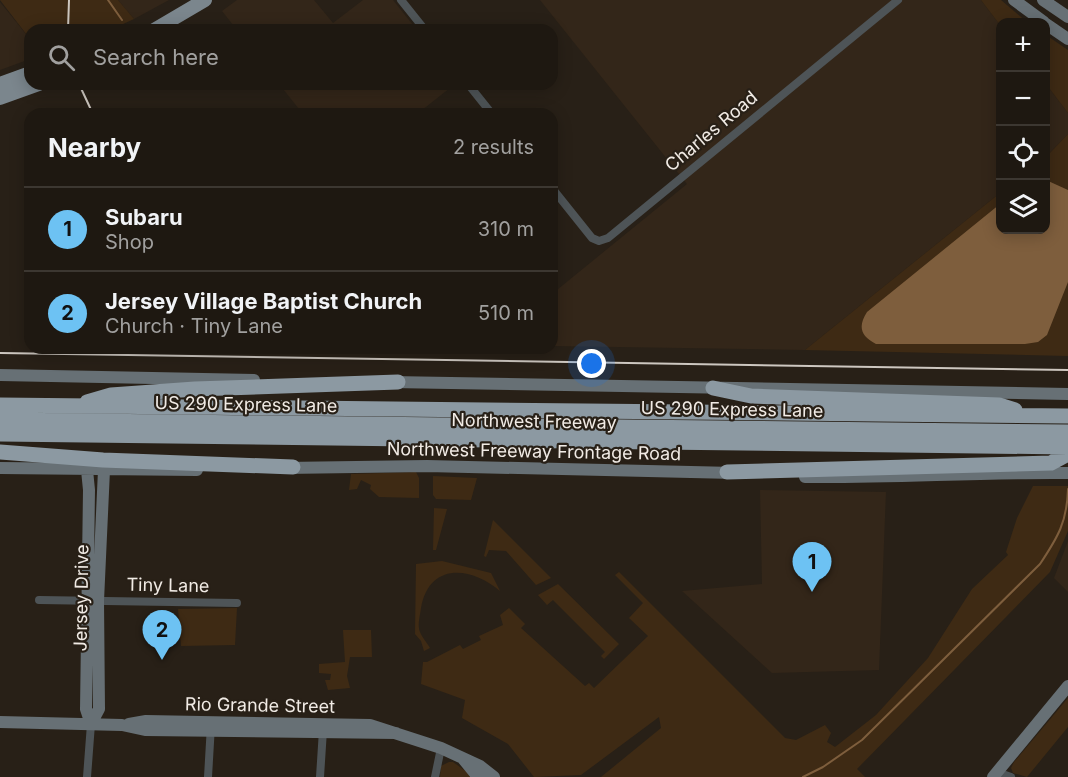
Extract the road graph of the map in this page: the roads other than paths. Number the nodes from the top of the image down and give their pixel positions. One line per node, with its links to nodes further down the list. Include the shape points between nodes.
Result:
1 (205, 0): 8 (main road)
2 (401, 0): 9 (street)
3 (898, 0): 18 (street, Charles Road, via 608,238 592,238)
4 (1014, 0): 7 (main road)
5 (1043, 0): 6 (main road)
6 (1068, 17)
7 (1038, 18)
8 (164, 24)
9 (420, 24)
10 (1050, 26): 11 (main road)
11 (1068, 39)
12 (24, 75): 13 (main road)
13 (0, 84)
14 (24, 89): 16 (main road)
15 (473, 90): 17 (street)
16 (0, 98)
17 (487, 108)
18 (558, 196)
19 (0, 375): 20 (main road)
20 (398, 382): 21 (main road); 24 (highway, via 123,394)
21 (713, 388): 22 (main road); 25 (highway, via 751,396 999,405)
22 (1068, 394)
23 (0, 405): 24 (highway, Northwest Freeway)
24 (73, 406): 25 (highway, Northwest Freeway)
25 (1036, 416): 28 (highway, Northwest Freeway)
26 (0, 420): 28 (highway, US 290 Express Lane)
27 (0, 434): 28 (highway, Northwest Freeway)
28 (1062, 435): 34 (highway, via 1051,463)
29 (0, 452): 30 (highway, via 136,462)
30 (293, 467): 33 (main road, Northwest Freeway Frontage Road); 34 (main road, Northwest Freeway Frontage Road)
31 (0, 468): 32 (main road, Northwest Freeway Frontage Road)
32 (87, 470): 33 (main road, Northwest Freeway Frontage Road); 37 (main road, Jersey Drive)
33 (104, 470): 37 (main road, Jersey Drive)
34 (727, 472): 35 (main road, Northwest Freeway Frontage Road, via 839,477)
35 (1068, 473)
36 (39, 600): 37 (street, Tiny Lane)
37 (93, 601): 38 (street, Tiny Lane); 41 (main road, Jersey Drive, via 99,709)
38 (237, 603)
39 (1068, 686): 46 (main road)
40 (0, 722): 41 (main road, Rio Grande Street)
41 (91, 724): 42 (main road, Rio Grande Street, via 122,725 146,720); 47 (street, Jersey Drive)
42 (211, 727): 43 (main road, Rio Grande Street); 48 (street)
43 (323, 728): 44 (main road, Rio Grande Street, via 370,724); 49 (street)
44 (441, 748): 45 (main road, Rio Grande Street); 50 (street)
45 (464, 760): 51 (main road, Rio Grande Street); 52 (main road, Rio Grande Street)
46 (995, 775): 53 (street)
47 (87, 777)
48 (208, 777)
49 (320, 777)
50 (435, 777)
51 (478, 777)
52 (494, 777)
53 (1011, 777)

